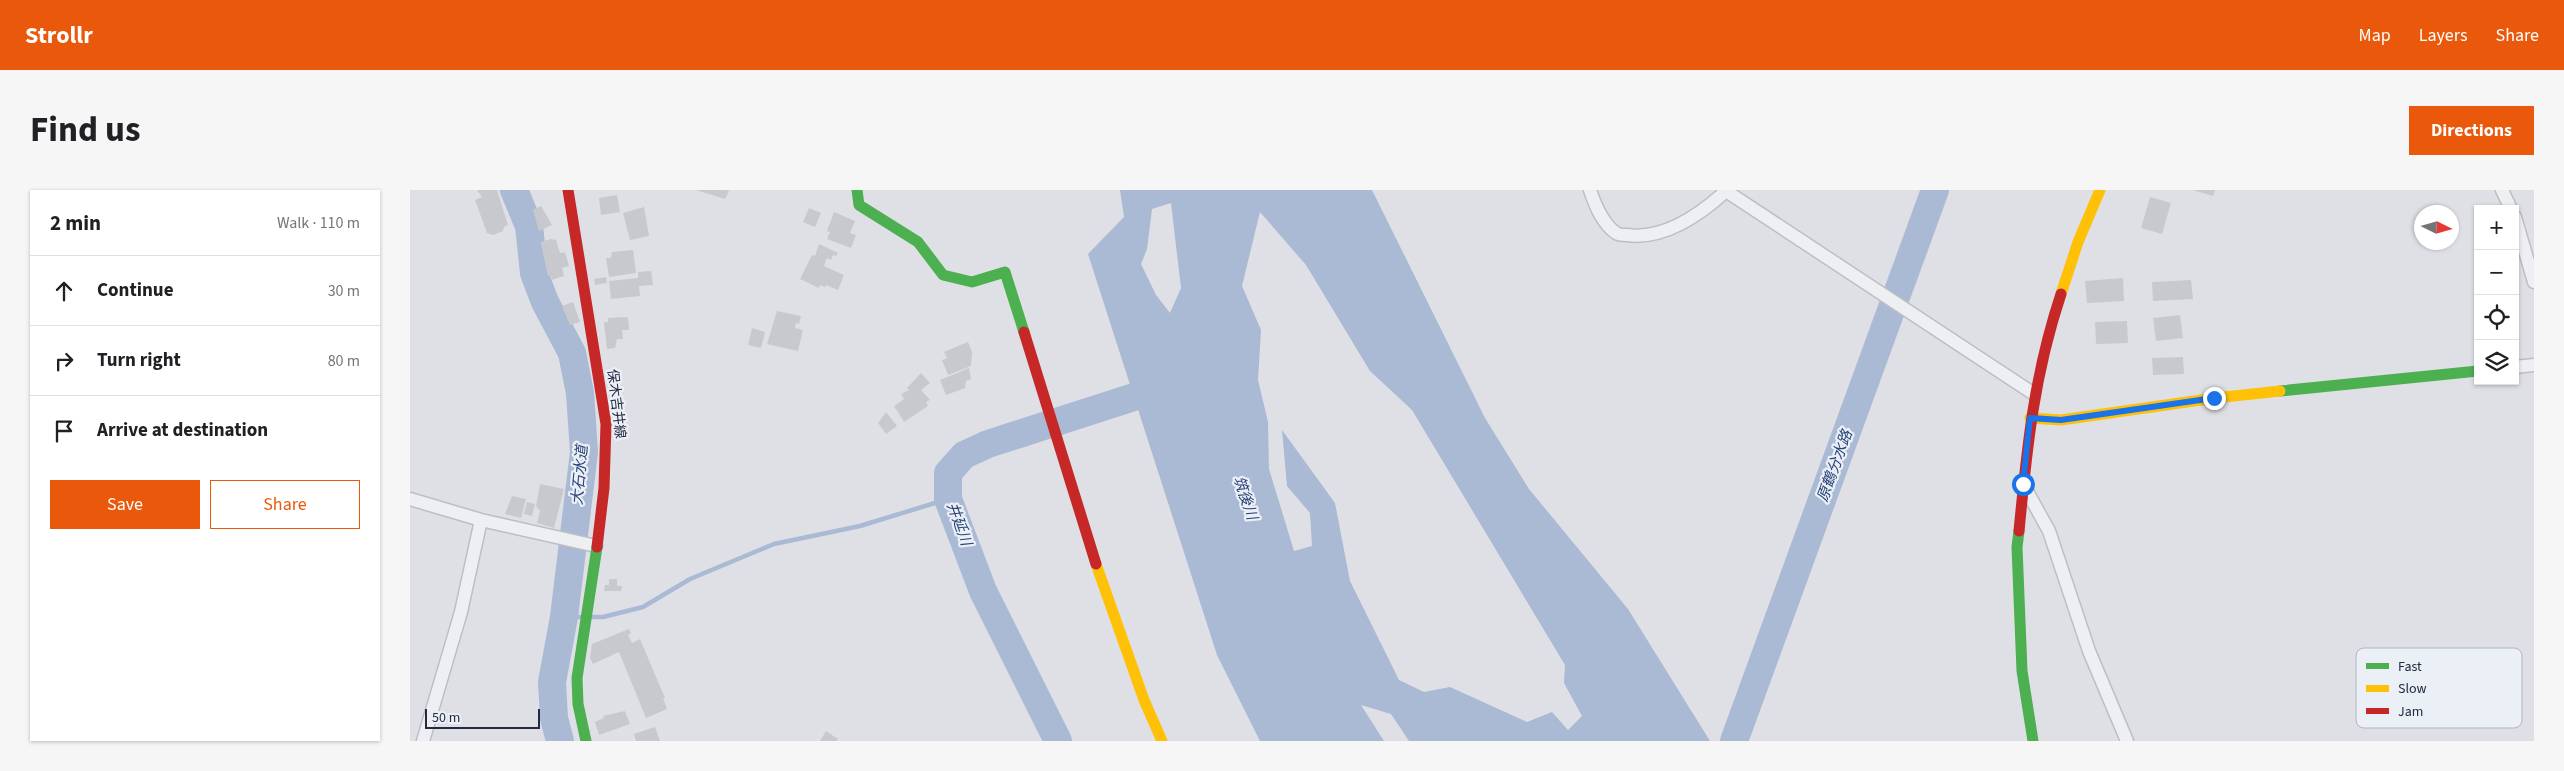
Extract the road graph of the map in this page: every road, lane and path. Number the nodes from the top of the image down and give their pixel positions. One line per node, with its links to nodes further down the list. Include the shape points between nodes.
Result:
1 (568, 190): 18 (street, 保木吉井線, via 606,424 607,462)
2 (857, 190): 21 (street, via 859,205 918,242 944,275 972,282 1005,272 1102,582)
3 (1590, 190): 6 (street, via 1604,221 1617,234 1633,236 1650,236 1676,226)
4 (2100, 190): 13 (street, via 2070,264)
5 (2502, 190): 7 (street)
6 (1730, 193): 13 (street)
7 (2509, 205)
8 (2519, 230): 9 (street)
9 (2534, 282)
10 (2534, 365): 11 (street)
11 (2519, 367)
12 (2474, 372): 14 (street, via 2214,398 2061,420)
13 (2029, 391): 14 (street)
14 (2030, 418): 15 (street)
15 (2023, 484): 22 (street, via 2017,547 2018,614 2022,671); 23 (street, via 2048,530 2089,651)
16 (410, 499): 17 (street)
17 (481, 520): 18 (street); 19 (street, via 460,612)
18 (592, 545): 20 (street, 保木吉井線, via 577,678 578,704)
19 (423, 741)
20 (586, 741)
21 (1162, 741)
22 (2033, 741)
23 (2127, 741)

